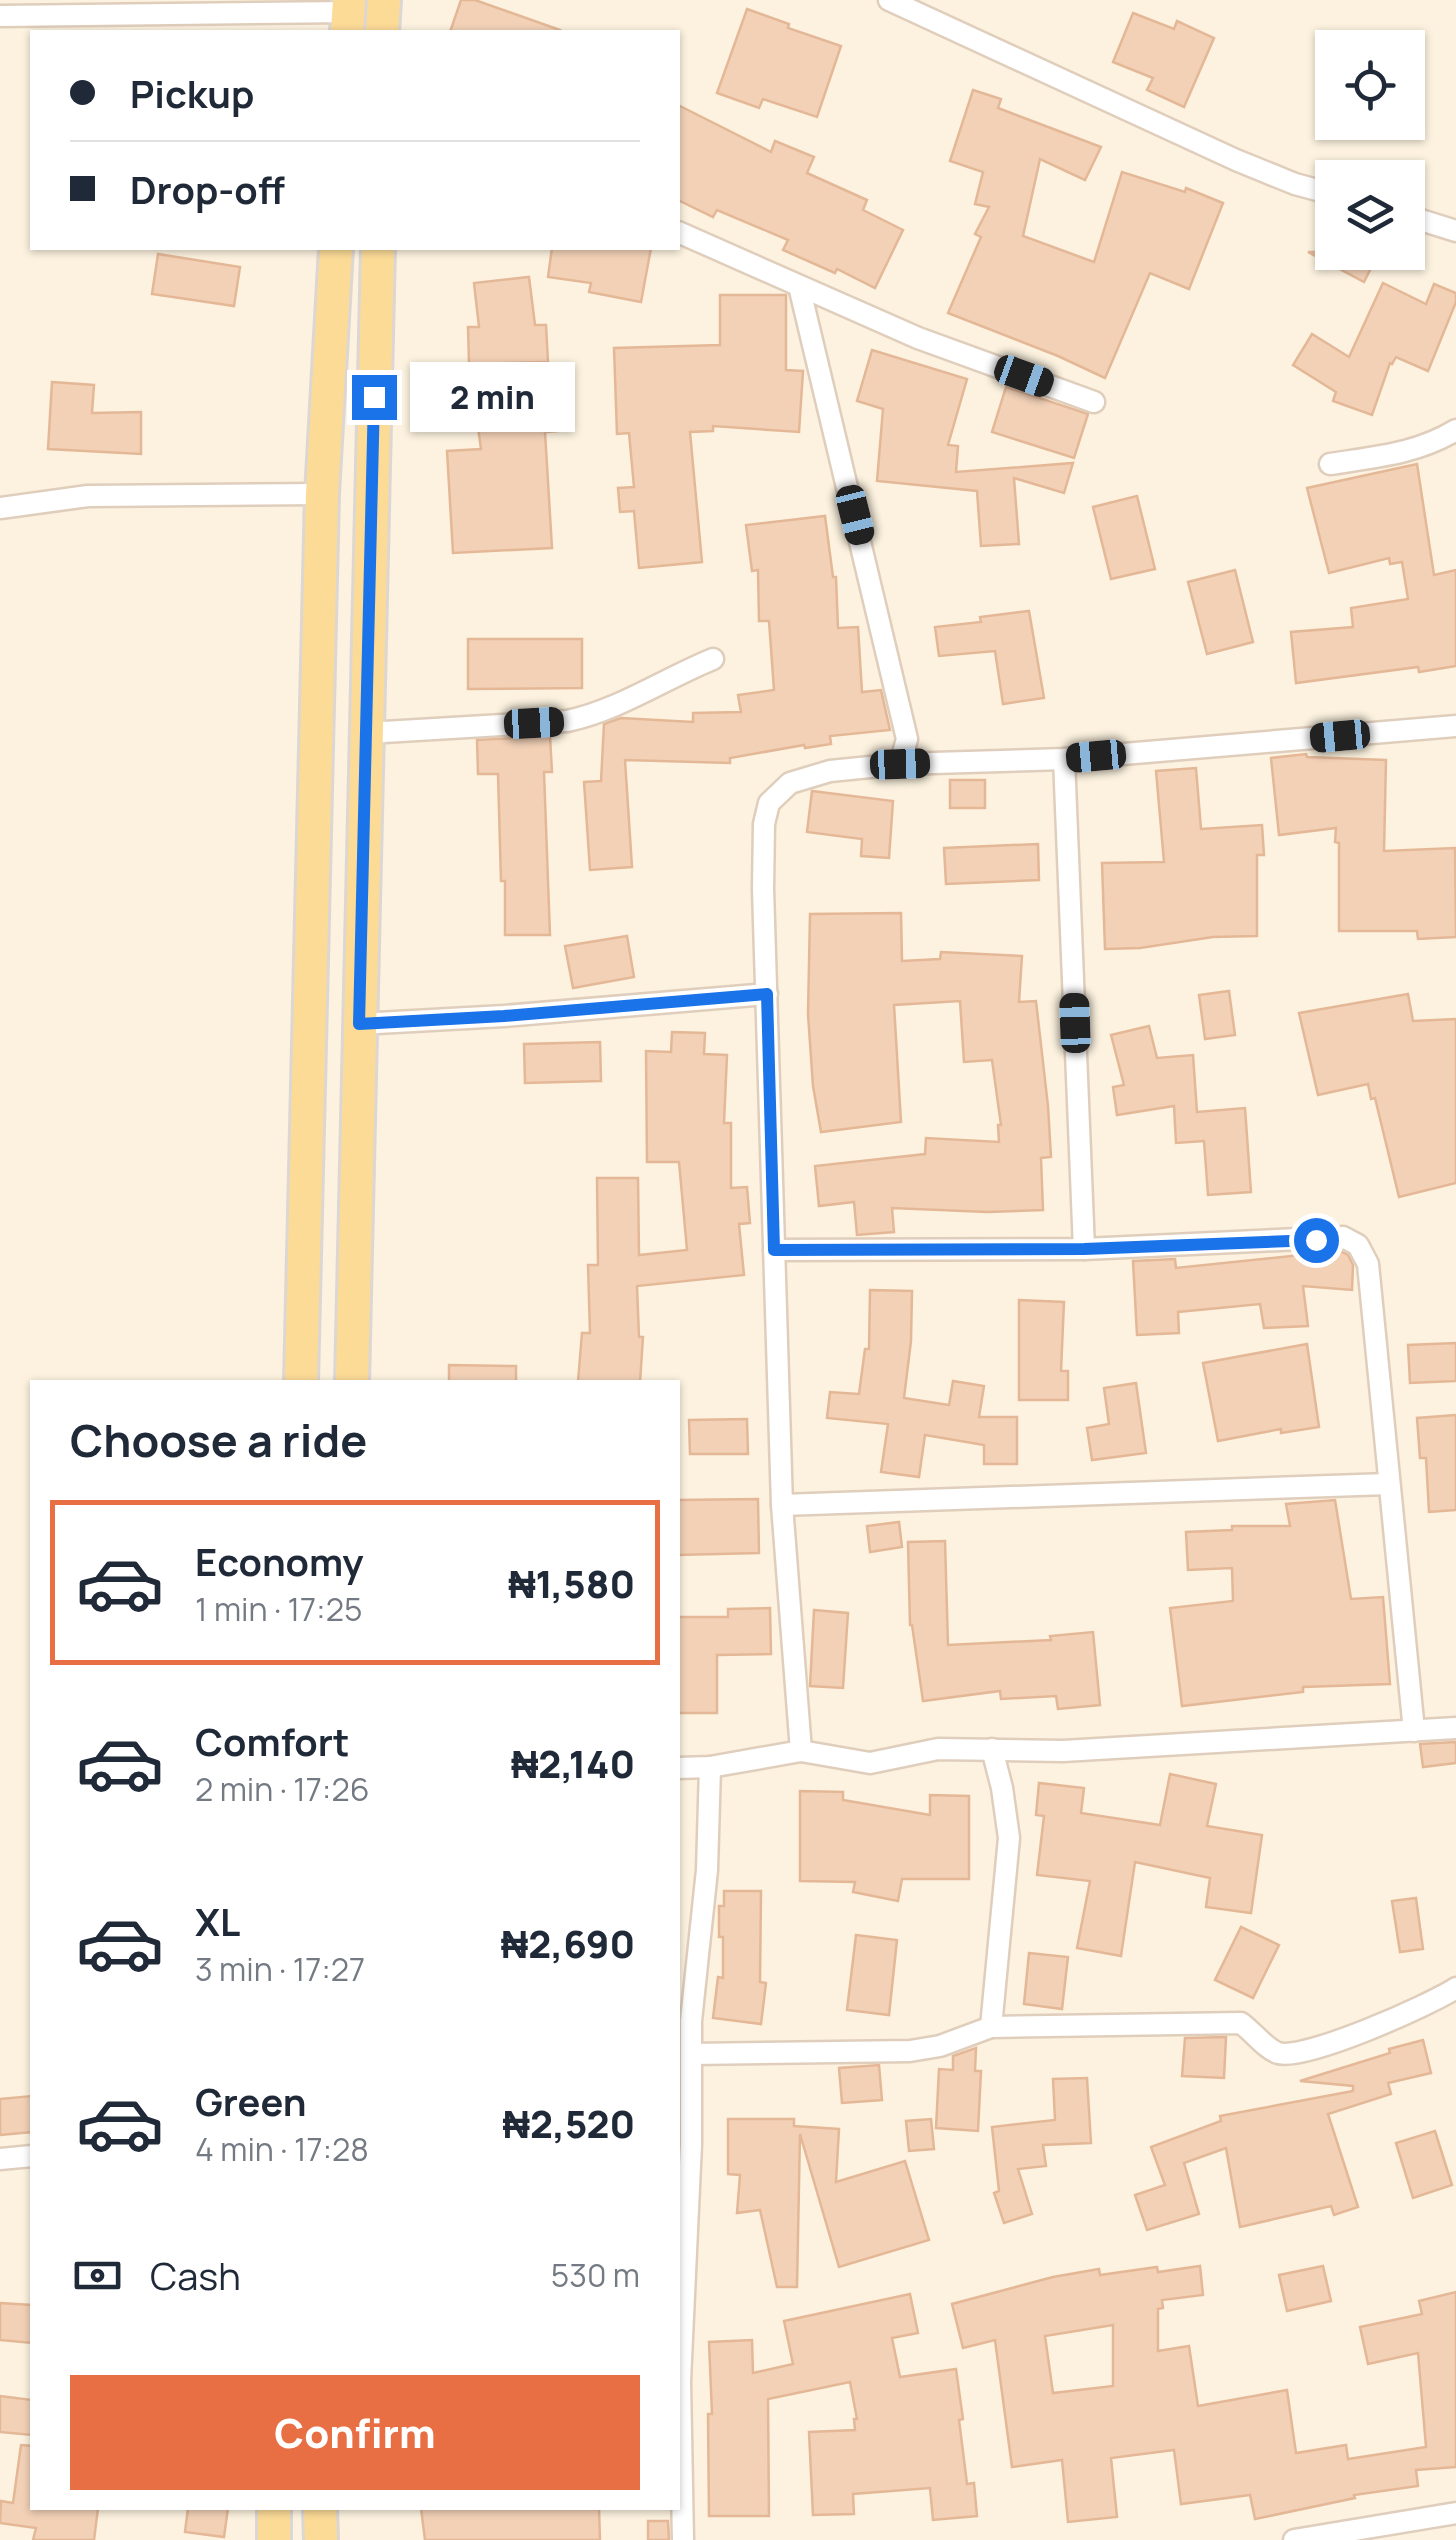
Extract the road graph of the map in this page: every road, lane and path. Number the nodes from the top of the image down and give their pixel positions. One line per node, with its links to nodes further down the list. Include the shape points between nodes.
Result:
1 (384, 0): 5 (main road)
2 (890, 0): 6 (street, via 1236,160)
3 (348, 15): 4 (street)
4 (0, 16)
5 (382, 30)
6 (1315, 189)
7 (1425, 221): 8 (street)
8 (1456, 231)
9 (680, 233): 12 (street)
10 (336, 250): 16 (main road)
11 (378, 250): 20 (main road)
12 (798, 286): 13 (street); 22 (street, via 907,739)
13 (1094, 402)
14 (1456, 430): 15 (street, via 1409,451)
15 (1330, 464)
16 (322, 494): 17 (street, via 88,496); 27 (main road)
17 (0, 508)
18 (713, 660): 20 (street, via 595,715 567,721)
19 (1456, 726): 21 (street)
20 (366, 733): 24 (main road)
21 (1064, 759): 22 (street); 25 (street)
22 (900, 764): 23 (street, via 830,771 790,783 769,803)
23 (767, 994): 24 (street); 26 (street)
24 (359, 1024): 28 (main road)
25 (1084, 1249): 26 (street); 29 (street, via 1343,1236 1358,1245 1368,1264)
26 (774, 1250): 30 (street)
27 (301, 1380)
28 (352, 1380)
29 (1388, 1484): 30 (street); 32 (street)
30 (782, 1505): 34 (street)
31 (1456, 1728): 32 (street)
32 (1414, 1730): 33 (street, via 1063,1751)
33 (992, 1749): 34 (street, via 938,1749 870,1763); 38 (street, via 1008,1838)
34 (801, 1750): 35 (street)
35 (710, 1767): 36 (street); 39 (street)
36 (680, 1768)
37 (1456, 1988): 38 (street, via 1295,2054 1276,2052 1241,2023)
38 (991, 2026): 39 (street, via 910,2052)
39 (691, 2054): 47 (street)
40 (30, 2156): 41 (street)
41 (0, 2159)
42 (274, 2510): 45 (main road)
43 (320, 2510): 46 (main road)
44 (1456, 2513): 48 (street)
45 (274, 2540)
46 (320, 2540)
47 (682, 2540)
48 (1294, 2540)

